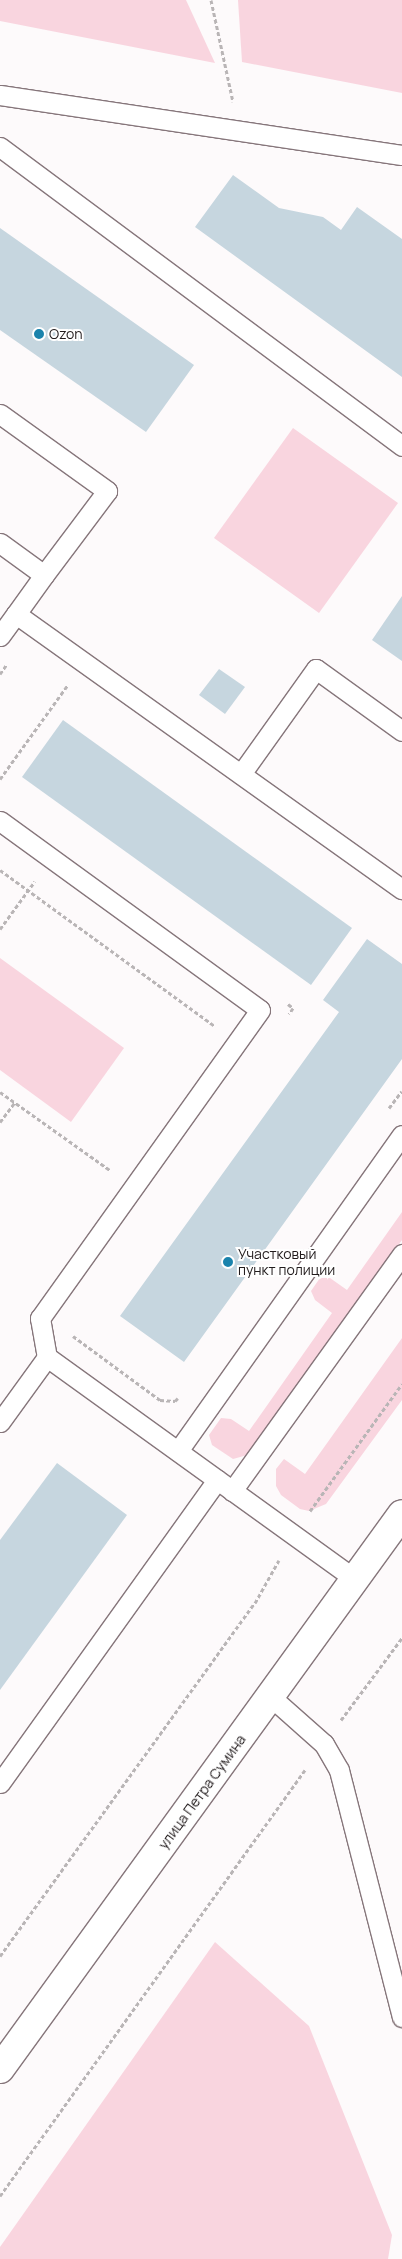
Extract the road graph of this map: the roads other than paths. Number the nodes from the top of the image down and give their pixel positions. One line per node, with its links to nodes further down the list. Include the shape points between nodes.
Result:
1 (0, 95): 3 (lane)
2 (0, 147): 5 (lane)
3 (402, 154)
4 (0, 414): 7 (lane, via 107,491)
5 (402, 446)
6 (0, 543): 7 (lane)
7 (44, 575): 8 (lane)
8 (16, 614): 9 (lane); 11 (lane)
9 (0, 636)
10 (402, 731): 11 (lane, via 316,669)
11 (241, 774): 13 (lane)
12 (0, 821): 16 (lane, via 260,1010 40,1318)
13 (402, 889)
14 (402, 1135): 18 (lane)
15 (402, 1254): 19 (lane)
16 (47, 1357): 17 (lane); 18 (lane)
17 (0, 1422)
18 (178, 1452): 19 (lane)
19 (225, 1485): 21 (lane); 23 (lane)
20 (402, 1514): 21 (street, улица Петра Сумина)
21 (356, 1580): 22 (street, улица Петра Сумина)
22 (271, 1697): 24 (lane, via 324,1744 339,1770); 25 (street, улица Петра Сумина)
23 (0, 1783)
24 (402, 2017)
25 (0, 2069)

